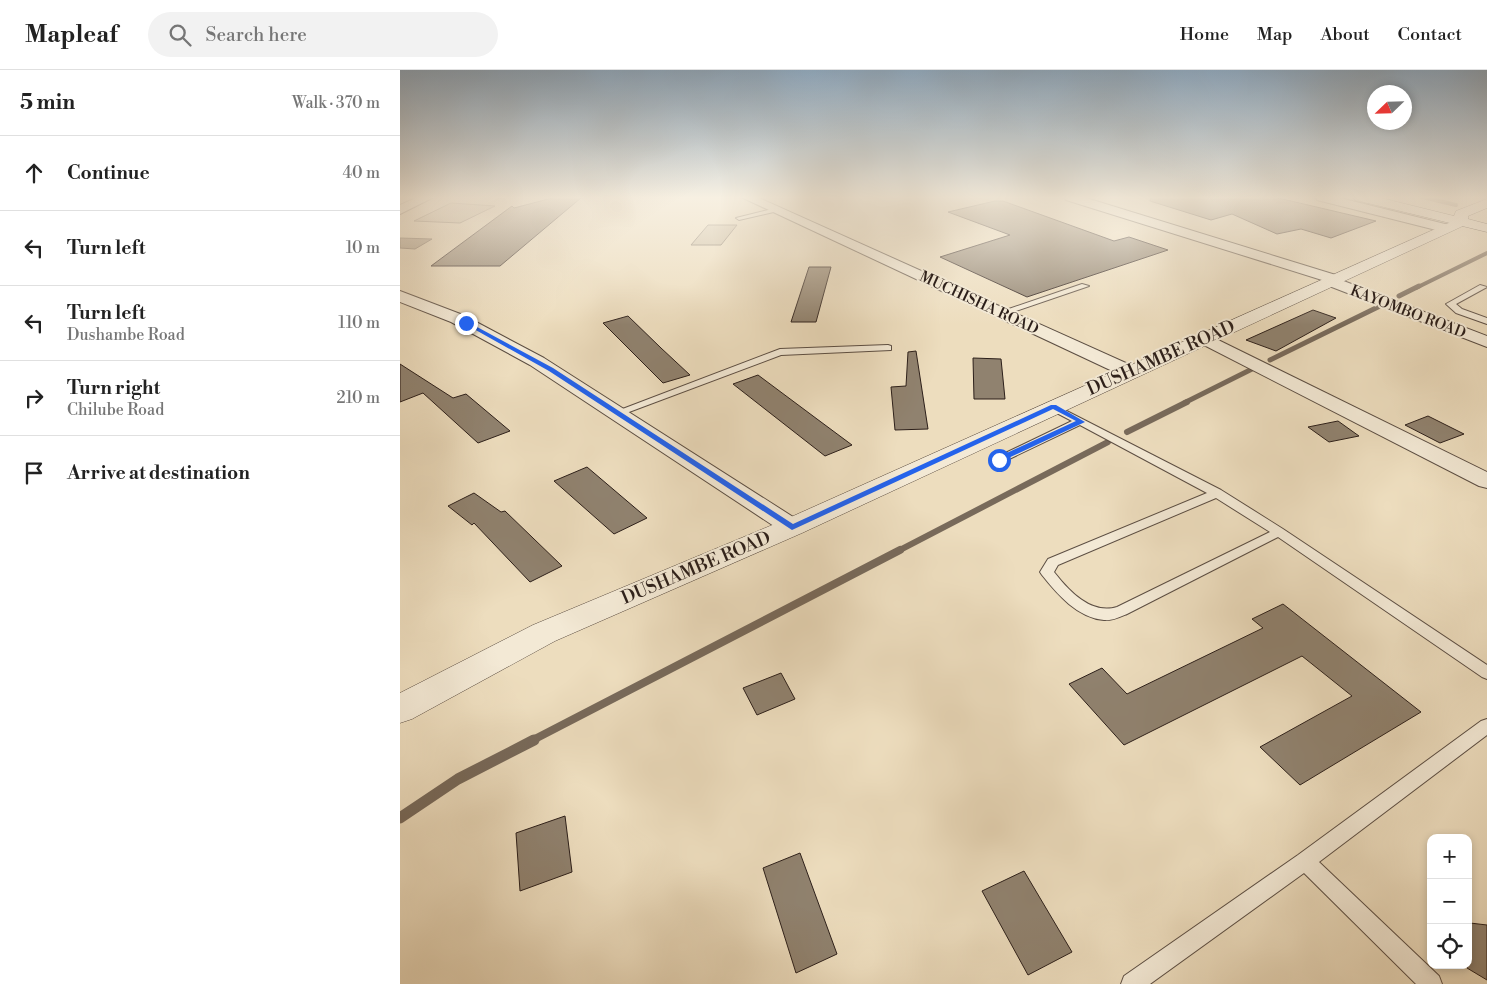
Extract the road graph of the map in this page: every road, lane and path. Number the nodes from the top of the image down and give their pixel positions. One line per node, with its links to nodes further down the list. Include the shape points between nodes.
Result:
1 (841, 240): 8 (street, MUCHISHA ROAD)
2 (1204, 240): 4 (street, KAYOMBO ROAD)
3 (1420, 240): 4 (street, DUSHAMBE ROAD)
4 (1331, 280): 10 (street, DUSHAMBE ROAD); 11 (street, KAYOMBO ROAD)
5 (1085, 286): 8 (lane)
6 (1483, 287): 9 (lane, via 1450,304 1459,311)
7 (400, 296): 15 (street, via 434,307 508,344)
8 (1001, 313): 13 (street, MUCHISHA ROAD)
9 (1487, 321)
10 (1206, 338): 13 (street, DUSHAMBE ROAD); 18 (street)
11 (1487, 342)
12 (888, 348): 15 (lane, via 780,352)
13 (1130, 372): 14 (street, DUSHAMBE ROAD)
14 (1053, 407): 16 (lane); 20 (street, DUSHAMBE ROAD)
15 (618, 413): 20 (street)
16 (1081, 422): 17 (lane); 19 (lane)
17 (999, 460)
18 (1487, 481)
19 (1216, 493): 21 (lane); 21 (lane, via 1053,562 1046,572 1058,588 1088,610 1103,615 1122,611)
20 (792, 527): 23 (street, DUSHAMBE ROAD, via 544,633)
21 (1279, 532): 22 (lane)
22 (1487, 673)
23 (400, 709)
24 (1487, 726): 25 (lane)
25 (1307, 863): 26 (lane); 27 (lane)
26 (1132, 984)
27 (1431, 984)

